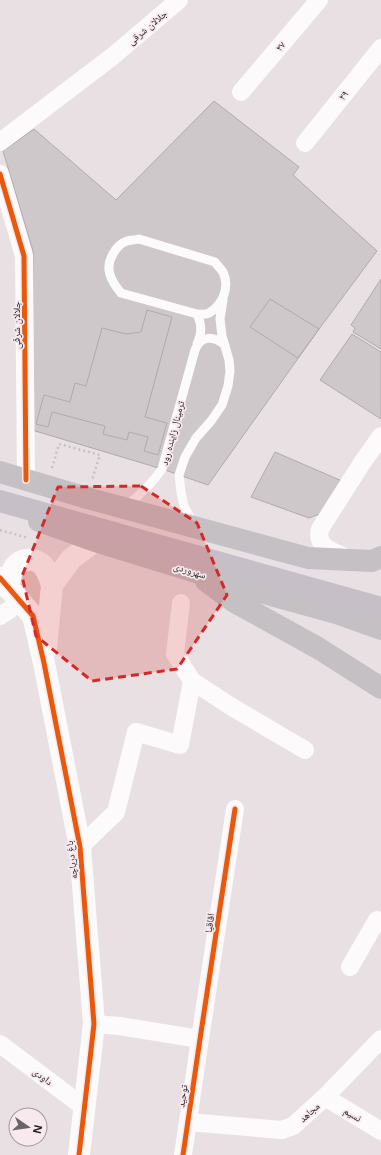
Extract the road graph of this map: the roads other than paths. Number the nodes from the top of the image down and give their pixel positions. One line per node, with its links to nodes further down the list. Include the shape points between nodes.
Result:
1 (179, 0): 5 (street, جلالان شرقی, via 113,56)
2 (319, 0): 4 (street, ۲۷)
3 (381, 48): 6 (street, ۲۹)
4 (241, 92)
5 (0, 142)
6 (305, 143)
7 (0, 174): 14 (street, جلالان شرقی, via 24,256)
8 (224, 297): 9 (lane, via 208,314); 9 (lane, ترمینال زاینده رود, via 226,284 223,272 215,262 139,239 126,241 116,248 109,260 109,271 121,293); 11 (lane, ترمینال زاینده رود, via 220,319)
9 (197, 314): 10 (lane, ترمینال زاینده رود, via 201,326)
10 (198, 344): 11 (lane, via 212,338); 17 (lane, ترمینال زاینده رود, via 162,469 153,482)
11 (224, 344): 18 (lane, ترمینال زاینده رود, via 230,371 222,404 196,438 185,457 179,475 184,506)
12 (381, 436): 21 (street, via 320,529 319,540 322,545)
13 (0, 472): 14 (main road)
14 (26, 480): 17 (main road)
15 (0, 501): 26 (highway)
16 (0, 508): 19 (main road, سهروردی)
17 (123, 508): 18 (main road)
18 (196, 528): 21 (main road, via 308,558)
19 (94, 541): 22 (main road, سهروردی); 23 (street, via 71,559)
20 (381, 557): 21 (main road, via 372,561)
21 (352, 560)
22 (190, 570): 28 (main road, سهروردی, via 336,613); 31 (main road, via 233,601 318,648)
23 (52, 585): 24 (street, via 44,567 34,560 27,560 17,564 13,569 9,582); 29 (street)
24 (10, 589): 27 (street); 29 (street, باغ دریاچه, via 33,616)
25 (181, 603): 30 (street, via 175,654)
26 (381, 608)
27 (0, 616)
28 (381, 629)
29 (44, 663): 34 (street, باغ دریاچه)
30 (192, 681): 32 (street); 34 (street, via 180,746 136,732 116,812)
31 (381, 688)
32 (304, 750)
33 (235, 809): 38 (street, اقاقیا)
34 (80, 847): 37 (street, باغ دریاچه)
35 (380, 919): 36 (street)
36 (350, 967)
37 (94, 1024): 38 (street); 42 (street, باغ دریاچه)
38 (200, 1039): 43 (street, توحید)
39 (381, 1039): 41 (street, مجاهد)
40 (0, 1044): 42 (street, داودی)
41 (325, 1097): 43 (street, مجاهد, via 293,1126 282,1130); 44 (street, نسیم)
42 (85, 1108): 45 (street, باغ دریاچه)
43 (188, 1122): 46 (street, توحید)
44 (381, 1131)
45 (79, 1155)
46 (183, 1155)

